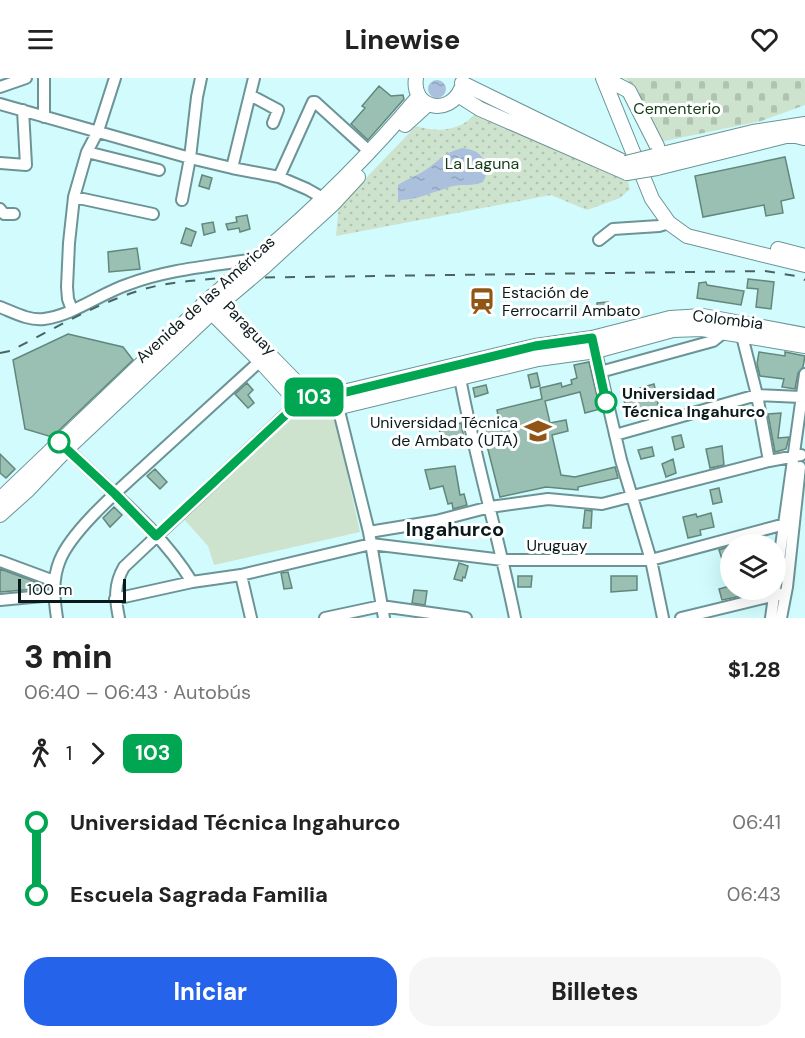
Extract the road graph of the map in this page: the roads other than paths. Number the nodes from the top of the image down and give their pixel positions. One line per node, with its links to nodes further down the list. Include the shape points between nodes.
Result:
1 (26, 78): 9 (street)
2 (44, 78): 14 (street)
3 (115, 78): 16 (street)
4 (201, 78): 20 (street)
5 (254, 78): 10 (street)
6 (414, 79): 11 (main road)
7 (608, 79): 21 (main road, via 629,91); 32 (main road, via 652,199); 34 (main road, via 665,208 690,227)
8 (460, 85): 11 (main road, via 448,104); 21 (main road, bridge, via 480,109 620,165)
9 (0, 87)
10 (250, 95): 15 (street, via 278,110); 23 (street)
11 (424, 100): 19 (main road, Avenida de las Américas); 28 (main road, Avenida de las Américas, via 404,126)
12 (0, 104): 13 (street)
13 (23, 110): 14 (street); 22 (street, via 26,165)
14 (44, 117): 16 (street)
15 (273, 123)
16 (98, 131): 18 (street); 20 (street)
17 (805, 132): 21 (main road, via 745,140)
18 (87, 152): 24 (street); 26 (street)
19 (370, 152): 25 (street, via 313,102); 28 (main road, Avenida de las Américas)
20 (190, 158): 23 (street); 27 (street)
21 (658, 161)
22 (0, 163)
23 (232, 168): 25 (street)
24 (159, 170)
25 (279, 177): 28 (street)
26 (74, 197): 31 (street); 41 (street, via 67,287)
27 (182, 200)
28 (328, 201): 37 (main road, Avenida de las Américas)
29 (0, 209): 30 (street, via 4,214)
30 (14, 214)
31 (153, 214)
32 (669, 223): 33 (street, via 613,229); 34 (main road, via 687,236)
33 (599, 240)
34 (721, 240): 35 (main road)
35 (770, 252): 36 (main road); 38 (main road)
36 (805, 256)
37 (255, 264): 39 (main road, Avenida de las Américas, bridge); 41 (street, via 150,276)
38 (805, 265)
39 (215, 302): 47 (main road, Paraguay); 52 (main road, Paraguay); 57 (main road, Avenida de las Américas)
40 (0, 307): 41 (street, via 31,319)
41 (72, 310)
42 (723, 333): 44 (main road, Colombia); 45 (main road, Colombia, via 673,330); 48 (street, via 713,341)
43 (805, 335): 45 (main road, Colombia, via 687,316)
44 (742, 336): 46 (main road, Colombia); 51 (street)
45 (594, 344): 48 (street); 50 (main road, Colombia); 52 (main road, Colombia, via 535,346 322,398)
46 (805, 346)
47 (260, 361): 52 (main road, Paraguay); 60 (street)
48 (600, 372): 56 (street)
49 (805, 374): 53 (street)
50 (460, 378): 54 (main road, Colombia); 63 (street)
51 (757, 395): 53 (street); 56 (street); 59 (street)
52 (303, 398): 54 (main road, Colombia, via 315,411); 68 (street)
53 (801, 398): 58 (street)
54 (338, 407): 66 (street)
55 (805, 419): 58 (street)
56 (615, 435): 61 (street)
57 (63, 446): 60 (street); 62 (main road, Avenida de las Américas); 64 (main road, Avenida de las Américas, via 28,490)
58 (797, 455): 59 (street); 65 (street); 70 (street)
59 (769, 461): 61 (street)
60 (115, 494): 68 (street); 75 (street, via 73,538)
61 (633, 498): 63 (street, via 602,504 548,499); 72 (street)
62 (0, 499)
63 (490, 507): 66 (street); 71 (street)
64 (0, 515)
65 (785, 524): 67 (street); 72 (street, Uruguay)
66 (369, 532): 69 (street)
67 (784, 534)
68 (156, 536): 76 (street); 78 (street, via 124,567 117,579)
69 (371, 544): 71 (street, Uruguay); 74 (street, Uruguay); 83 (street)
70 (786, 551)
71 (503, 560): 72 (street, Uruguay); 90 (street)
72 (651, 560): 91 (street)
73 (0, 561): 75 (street)
74 (241, 575): 76 (street, Uruguay); 86 (street)
75 (54, 581): 77 (street)
76 (192, 582): 78 (street, Uruguay)
77 (53, 595): 79 (street); 84 (street)
78 (115, 599): 85 (street)
79 (0, 600)
80 (756, 600): 92 (street)
81 (778, 600): 93 (street)
82 (781, 600): 94 (street)
83 (381, 606): 87 (street); 88 (street); 89 (street)
84 (57, 618)
85 (119, 618)
86 (251, 618)
87 (325, 618)
88 (384, 618)
89 (466, 618)
90 (515, 618)
91 (663, 618)
92 (681, 618)
93 (771, 618)
94 (781, 618)

